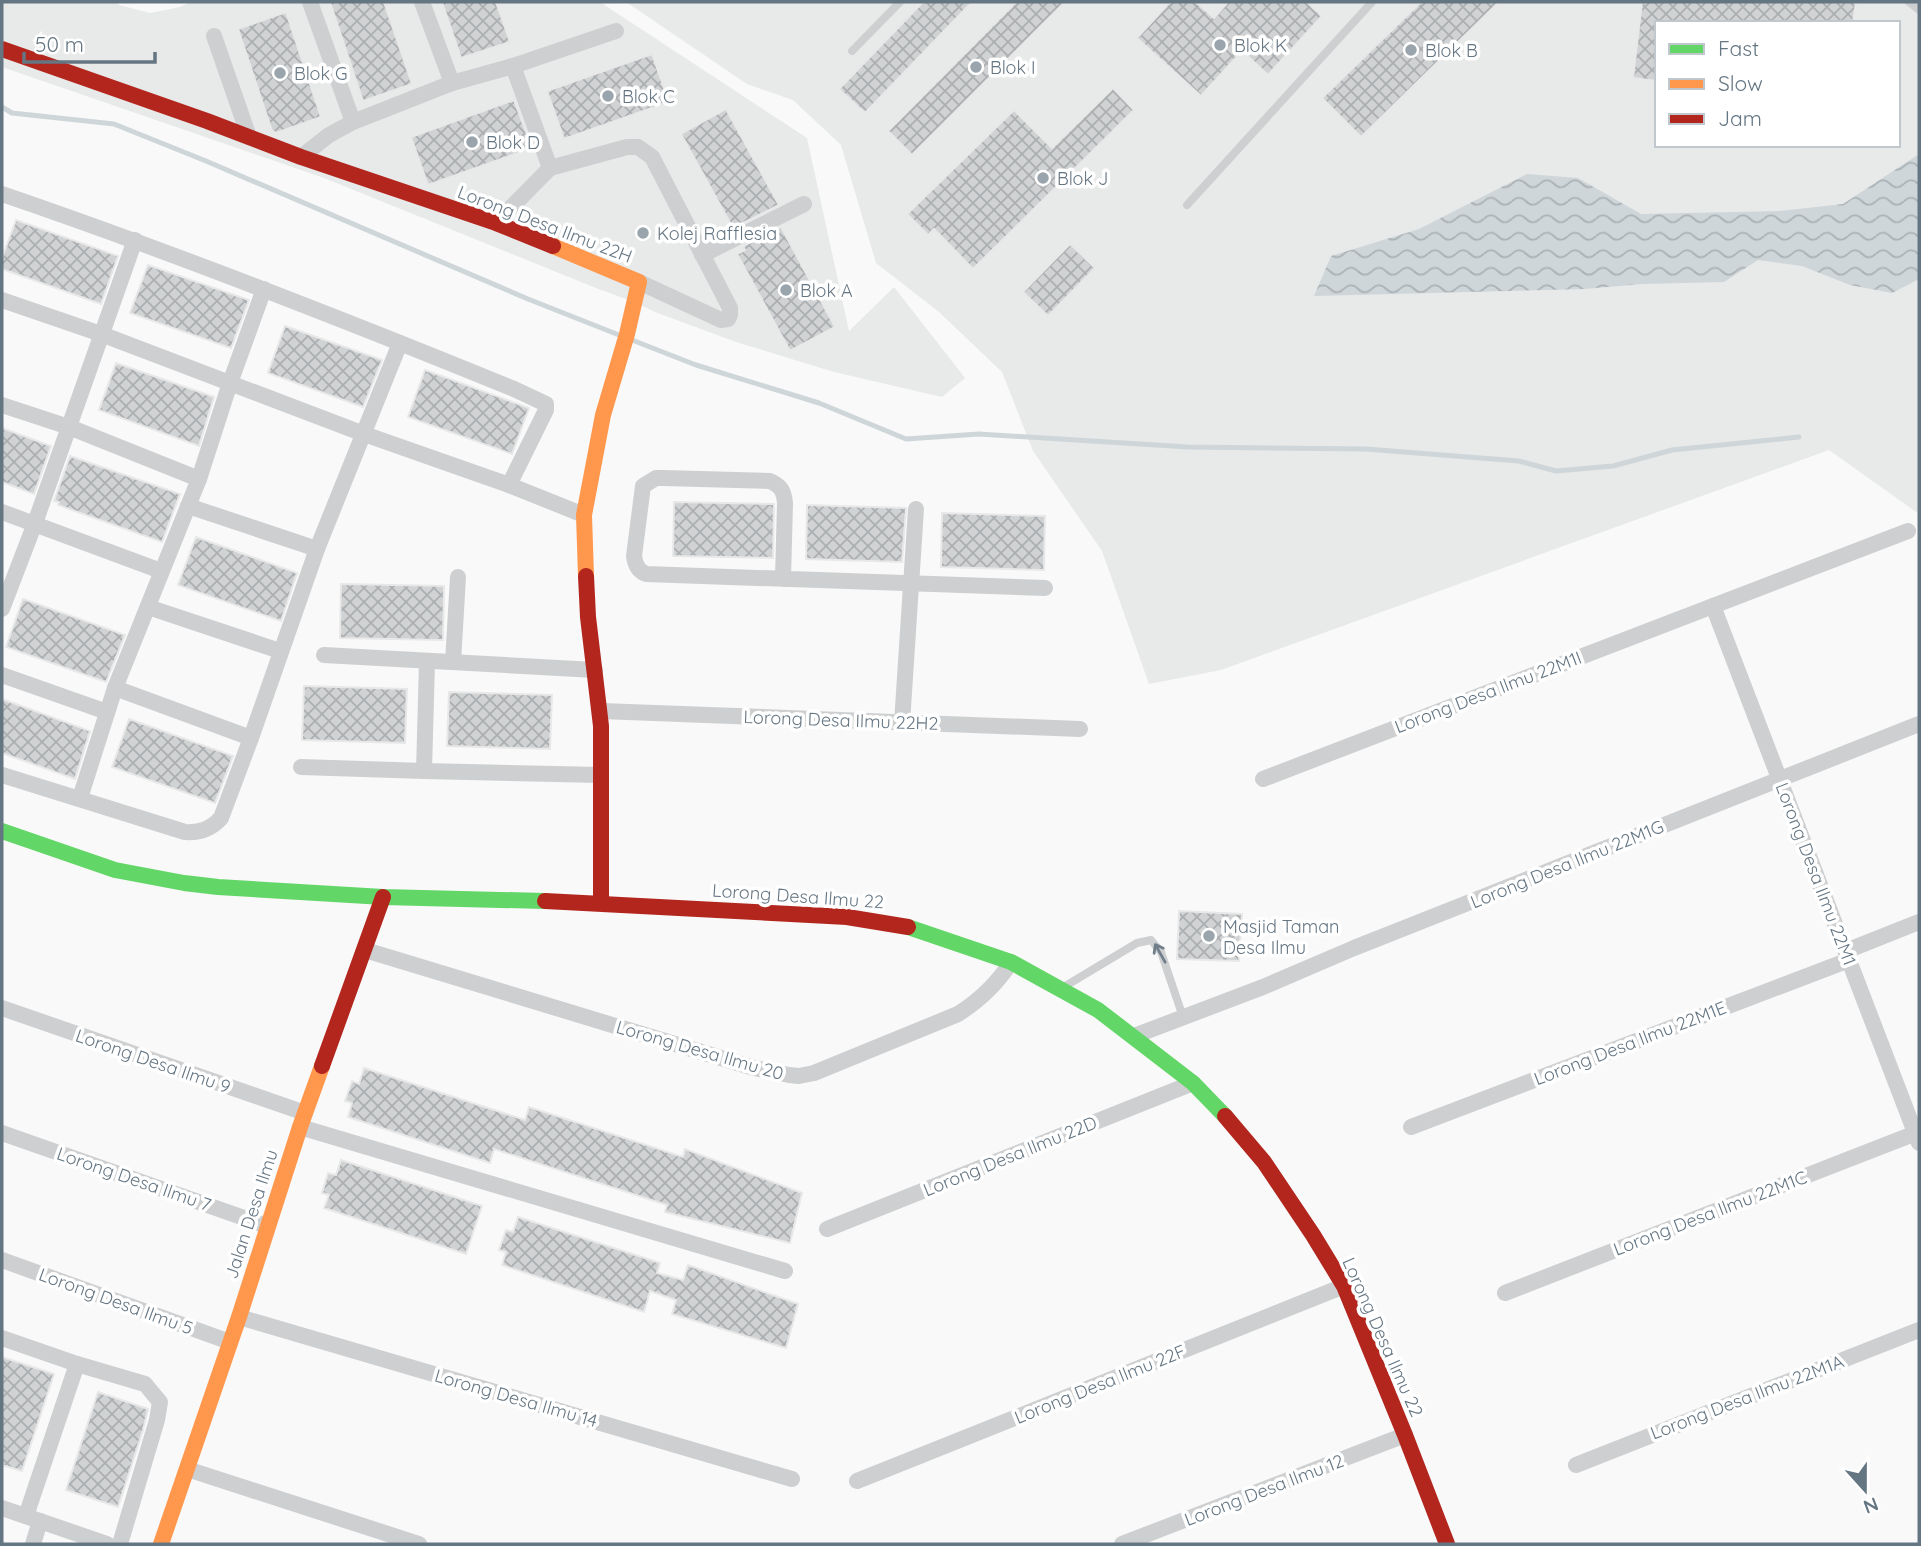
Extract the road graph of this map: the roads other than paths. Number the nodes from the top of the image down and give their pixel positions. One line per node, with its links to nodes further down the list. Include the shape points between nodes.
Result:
1 (310, 2): 13 (street)
2 (422, 2): 12 (street)
3 (900, 2): 10 (lane)
4 (1372, 2): 19 (lane)
5 (1909, 2): 6 (lane)
6 (1919, 10)
7 (616, 31): 11 (street)
8 (214, 36): 14 (street)
9 (2, 49): 14 (street, Lorong Desa Ilmu 22H)
10 (852, 51)
11 (513, 66): 12 (street); 16 (street)
12 (452, 83): 13 (street)
13 (353, 122): 15 (street)
14 (249, 136): 15 (street, Lorong Desa Ilmu 22H)
15 (301, 157): 20 (street, Lorong Desa Ilmu 22H)
16 (550, 168): 20 (street); 22 (street, via 632,146 643,149 652,157)
17 (3, 198): 21 (street)
18 (804, 204): 22 (street)
19 (1187, 205)
20 (496, 223): 23 (street, Lorong Desa Ilmu 22H)
21 (135, 240): 24 (street); 26 (street)
22 (702, 255): 23 (street, via 731,312 724,320)
23 (639, 282): 37 (street, Lorong Desa Ilmu 22H, via 611,384)
24 (264, 289): 27 (street); 28 (street)
25 (2, 300): 26 (street)
26 (101, 334): 28 (street); 30 (street)
27 (401, 343): 31 (street); 33 (street, via 547,405)
28 (230, 383): 31 (street); 32 (street)
29 (2, 405): 30 (street)
30 (69, 427): 32 (street); 38 (street)
31 (364, 434): 33 (street); 40 (street)
32 (199, 479): 34 (street)
33 (509, 485): 37 (street)
34 (188, 506): 40 (street); 41 (street)
35 (916, 509): 45 (street)
36 (2, 512): 38 (street)
37 (584, 515): 54 (street, Lorong Desa Ilmu 22H)
38 (34, 523): 41 (street); 42 (street)
39 (1908, 531): 47 (street, Lorong Desa Ilmu 22M1I)
40 (317, 549): 50 (street)
41 (161, 571): 48 (street)
42 (8, 572): 49 (street)
43 (458, 577): 53 (street)
44 (783, 579): 44 (street, via 642,572 634,556 643,486 656,478 776,484 785,503); 45 (street)
45 (912, 584): 46 (street); 59 (street)
46 (1045, 588)
47 (1713, 606): 67 (street, Lorong Desa Ilmu 22M1I); 68 (street, Lorong Desa Ilmu 22M1)
48 (148, 607): 50 (street); 56 (street)
49 (2, 609)
50 (280, 651): 62 (street)
51 (324, 655): 52 (street)
52 (427, 662): 53 (street); 64 (street)
53 (453, 662): 54 (street)
54 (595, 670): 57 (street, Lorong Desa Ilmu 22H)
55 (2, 675): 58 (street)
56 (115, 688): 58 (street); 62 (street)
57 (601, 711): 59 (street, Lorong Desa Ilmu 22H2); 66 (street, Lorong Desa Ilmu 22H)
58 (107, 712): 69 (street)
59 (902, 723): 61 (street, Lorong Desa Ilmu 22H2)
60 (1919, 724): 68 (street, Lorong Desa Ilmu 22M1G)
61 (1080, 729)
62 (251, 738): 69 (street, via 221,818 200,832 185,832)
63 (302, 767): 64 (street)
64 (424, 771): 66 (street)
65 (2, 775): 69 (street)
66 (601, 775): 72 (street, Lorong Desa Ilmu 22H)
67 (1263, 779)
68 (1780, 779): 75 (street, Lorong Desa Ilmu 22M1); 79 (street, Lorong Desa Ilmu 22M1G)
69 (80, 798)
70 (2, 831): 71 (street, Lorong Desa Ilmu 22, via 115,870 184,883)
71 (383, 897): 72 (street, Lorong Desa Ilmu 22); 74 (street, Jalan Desa Ilmu)
72 (601, 903): 76 (street, Lorong Desa Ilmu 22, via 808,913 894,923)
73 (1919, 922): 75 (street, Lorong Desa Ilmu 22M1E)
74 (365, 950): 76 (street, Lorong Desa Ilmu 20, via 754,1068 799,1076 828,1069 958,1014 992,988); 82 (street, Jalan Desa Ilmu)
75 (1847, 955): 83 (street, Lorong Desa Ilmu 22M1E); 84 (street, Lorong Desa Ilmu 22M1)
76 (1012, 962): 77 (street, Lorong Desa Ilmu 22)
77 (1061, 988): 79 (lane, one-way to 77, via 1161,952 1152,940 1137,943); 80 (street, Lorong Desa Ilmu 22)
78 (2, 1008): 82 (street, Lorong Desa Ilmu 9)
79 (1183, 1017): 80 (street, Lorong Desa Ilmu 22M1G)
80 (1134, 1035): 81 (street, Lorong Desa Ilmu 22)
81 (1193, 1083): 87 (street, Lorong Desa Ilmu 22D); 90 (street, Lorong Desa Ilmu 22, via 1264,1162)
82 (303, 1120): 86 (street, Jalan Desa Ilmu); 89 (street, Lorong Desa Ilmu 9)
83 (1411, 1127)
84 (1916, 1129): 91 (street, Lorong Desa Ilmu 22M1C)
85 (2, 1133): 86 (street, Lorong Desa Ilmu 7)
86 (267, 1226): 92 (street, Jalan Desa Ilmu)
87 (827, 1230)
88 (2, 1260): 95 (street, Lorong Desa Ilmu 5)
89 (785, 1271)
90 (1344, 1286): 97 (street, Lorong Desa Ilmu 22); 101 (street, Lorong Desa Ilmu 22F)
91 (1505, 1293)
92 (239, 1317): 95 (street, Jalan Desa Ilmu); 100 (street, Lorong Desa Ilmu 14)
93 (1919, 1330): 98 (street, Lorong Desa Ilmu 22M1A)
94 (2, 1338): 96 (street)
95 (230, 1342): 99 (street, Jalan Desa Ilmu)
96 (76, 1364): 103 (street); 106 (street, via 145,1384 160,1402)
97 (1405, 1436): 109 (street, Lorong Desa Ilmu 12); 110 (street, Lorong Desa Ilmu 22)
98 (1576, 1465)
99 (187, 1469): 107 (street, Jalan Desa Ilmu); 108 (street)
100 (792, 1479)
101 (857, 1481)
102 (2, 1508): 103 (street)
103 (33, 1519): 104 (street); 105 (street)
104 (33, 1544)
105 (107, 1544)
106 (120, 1544)
107 (160, 1544)
108 (419, 1544)
109 (1122, 1544)
110 (1447, 1544)

